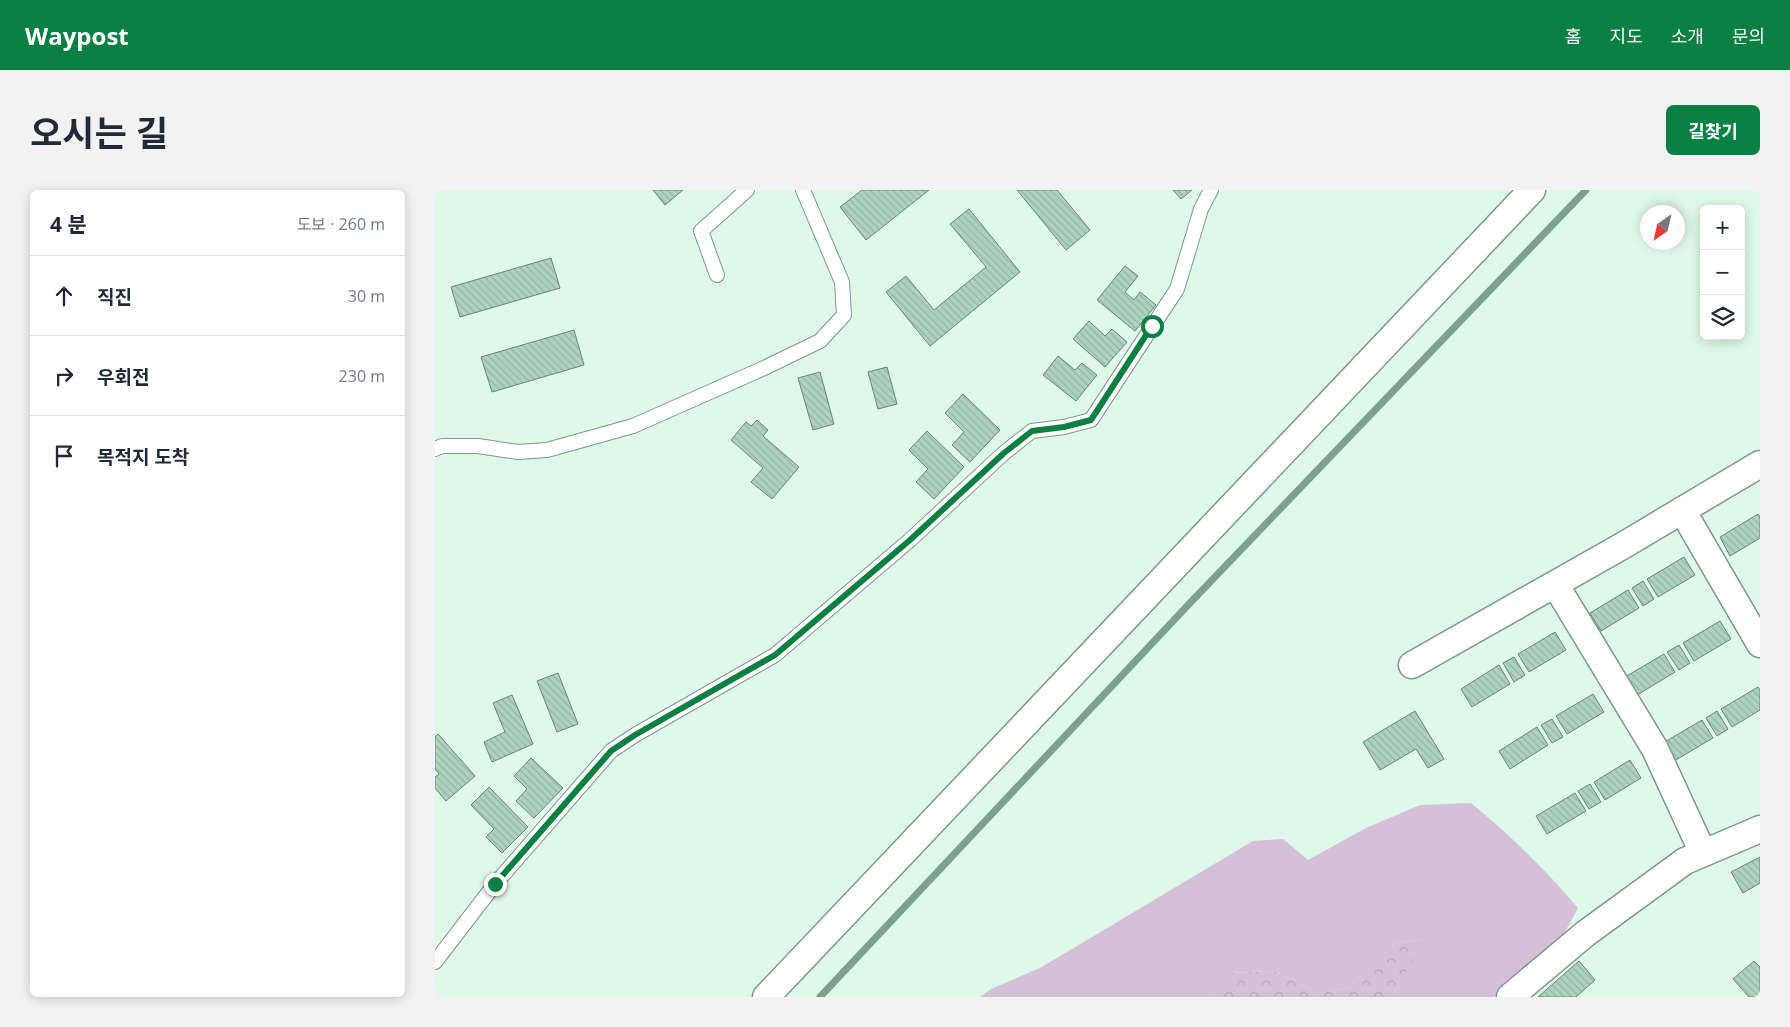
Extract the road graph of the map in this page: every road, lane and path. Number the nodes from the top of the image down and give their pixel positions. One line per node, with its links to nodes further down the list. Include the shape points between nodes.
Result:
1 (747, 190): 5 (lane, via 701,231)
2 (803, 190): 6 (lane, via 842,282 844,315 820,341 633,426 547,450 518,452 478,446)
3 (1211, 190): 14 (lane, via 1201,210 1177,289 1091,420 1032,431 775,655 611,751 495,884)
4 (1532, 190): 15 (street)
5 (717, 275)
6 (435, 448)
7 (1760, 464): 8 (street)
8 (1682, 510): 9 (street); 10 (street)
9 (1555, 584): 11 (street); 13 (street, via 1655,749)
10 (1760, 644)
11 (1412, 665)
12 (1760, 829): 13 (street)
13 (1703, 853): 16 (street, via 1685,861 1585,934)
14 (435, 962)
15 (766, 997)
16 (1510, 997)

